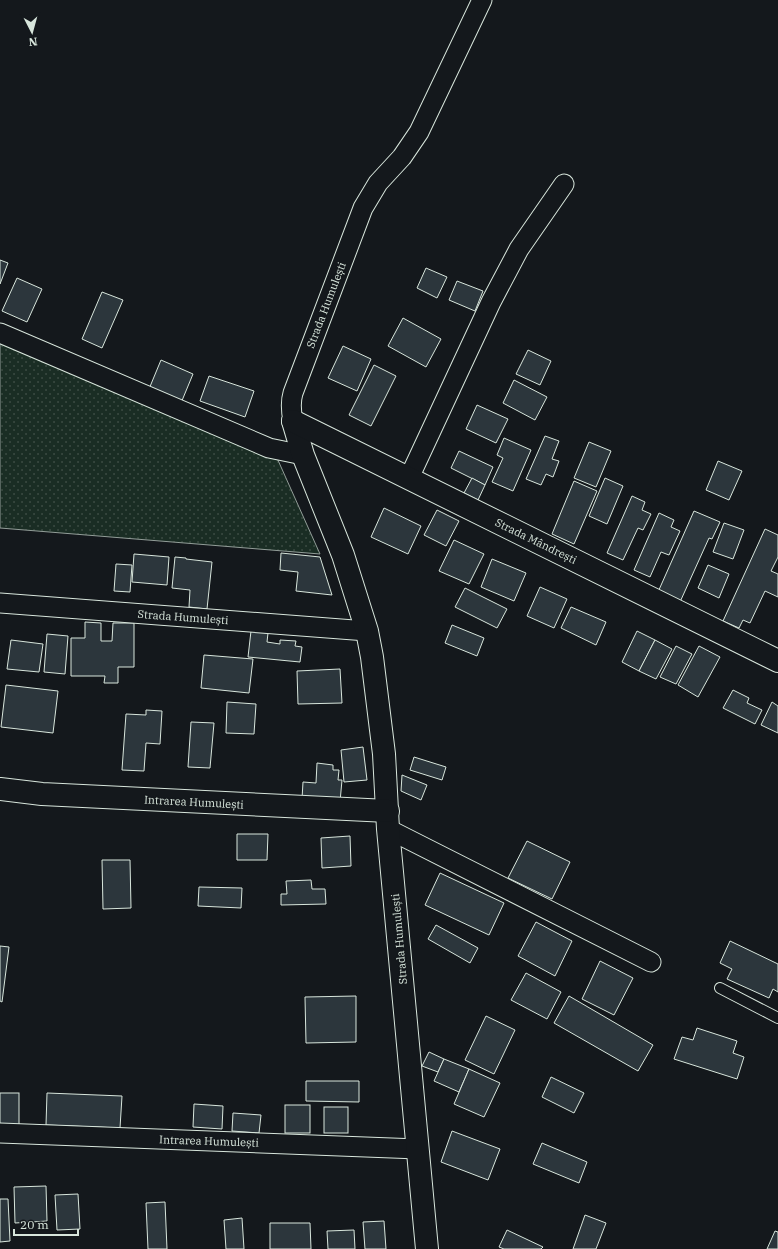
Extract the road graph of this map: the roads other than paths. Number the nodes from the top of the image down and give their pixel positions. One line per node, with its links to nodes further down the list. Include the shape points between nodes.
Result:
1 (482, 0): 4 (street, Strada Humulești, via 419,132 402,157 378,183 364,208 290,402)
2 (564, 184): 6 (street, via 520,249 491,302)
3 (0, 333): 5 (street, via 270,448)
4 (293, 421): 5 (street, Strada Humulești); 6 (street, Strada Mândrești)
5 (303, 455): 8 (street, Strada Humulești, via 343,555)
6 (410, 478): 9 (street, Strada Mândrești)
7 (0, 603): 8 (street, Strada Humulești)
8 (367, 631): 11 (street, Strada Humulești, via 376,679)
9 (778, 661)
10 (0, 789): 11 (street, Intrarea Humulești)
11 (388, 820): 12 (street); 16 (street, Strada Humulești)
12 (651, 962)
13 (720, 988): 14 (lane)
14 (778, 1018)
15 (0, 1133): 16 (street, Intrarea Humulești)
16 (418, 1149): 17 (street, Strada Humulești)
17 (427, 1249)

